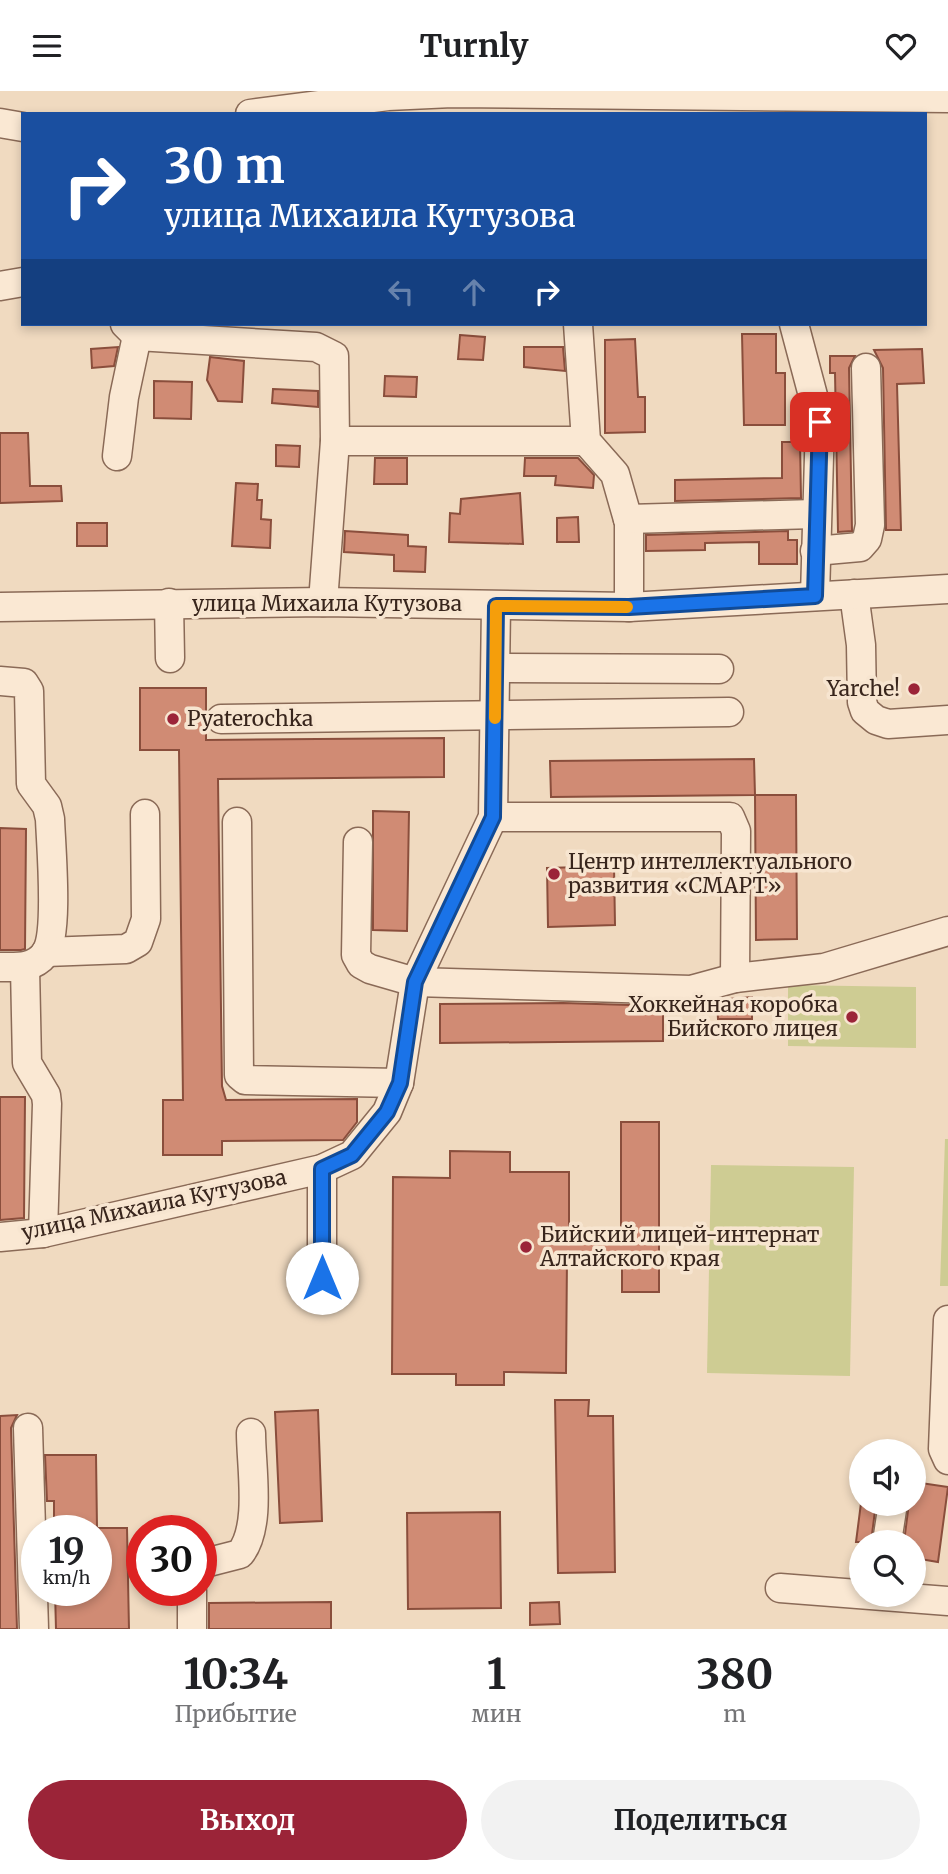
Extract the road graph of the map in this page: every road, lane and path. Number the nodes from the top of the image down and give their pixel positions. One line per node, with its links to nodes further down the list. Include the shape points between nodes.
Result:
1 (948, 97): 4 (street)
2 (568, 104): 3 (street, via 452,93); 4 (street)
3 (389, 105): 5 (street)
4 (804, 106)
5 (281, 112)
6 (0, 123): 7 (street)
7 (21, 127)
8 (21, 282): 9 (street)
9 (0, 286)
10 (578, 326): 14 (street)
11 (795, 326): 17 (street, via 820,422)
12 (131, 330): 15 (street, via 325,349 335,362); 16 (street)
13 (866, 368): 19 (street, via 867,539 860,547)
14 (586, 441): 15 (street); 18 (street, via 615,474)
15 (335, 442): 23 (street)
16 (117, 456)
17 (815, 514): 18 (street); 19 (street)
18 (628, 519): 27 (street)
19 (815, 551): 22 (street)
20 (948, 589): 21 (street, улица Михаила Кутузова)
21 (854, 594): 22 (street, улица Михаила Кутузова); 35 (street, via 865,711 888,724)
22 (815, 596): 27 (street, улица Михаила Кутузова)
23 (323, 602): 24 (street, улица Михаила Кутузова); 25 (street, улица Михаила Кутузова)
24 (169, 603): 26 (street, улица Михаила Кутузова); 28 (street)
25 (496, 606): 27 (street, улица Михаила Кутузова); 29 (street)
26 (0, 607)
27 (629, 607)
28 (170, 658)
29 (496, 668): 30 (street); 33 (street)
30 (719, 669)
31 (0, 681): 41 (street, via 24,683 29,691 31,784 47,806 50,819 52,939)
32 (729, 712): 33 (street)
33 (495, 714): 34 (street); 37 (street)
34 (220, 719)
35 (948, 720)
36 (145, 814): 41 (street, via 146,919 138,942 126,949)
37 (493, 817): 42 (street, via 730,817 736,831); 43 (street, улица Михаила Кутузова)
38 (237, 822): 44 (street, via 239,1075 245,1080)
39 (358, 842): 43 (street, via 356,955 370,969)
40 (948, 931): 42 (street, via 824,968)
41 (24, 962): 46 (street, via 27,1063 47,1104)
42 (735, 978): 43 (street, via 691,990)
43 (415, 982): 44 (street, улица Михаила Кутузова)
44 (400, 1083): 45 (street, улица Михаила Кутузова, via 387,1112 352,1155)
45 (322, 1169): 46 (street, улица Михаила Кутузова); 48 (street)
46 (43, 1233): 47 (street, улица Михаила Кутузова)
47 (0, 1237)
48 (322, 1278)
49 (948, 1320): 52 (street, via 943,1449)
50 (28, 1428): 59 (street)
51 (251, 1433): 53 (street, via 253,1524 240,1554)
52 (948, 1460)
53 (217, 1559)
54 (780, 1588): 55 (street)
55 (849, 1593)
56 (926, 1597): 57 (street)
57 (947, 1598)
58 (192, 1606): 60 (street)
59 (34, 1629)
60 (192, 1629)

